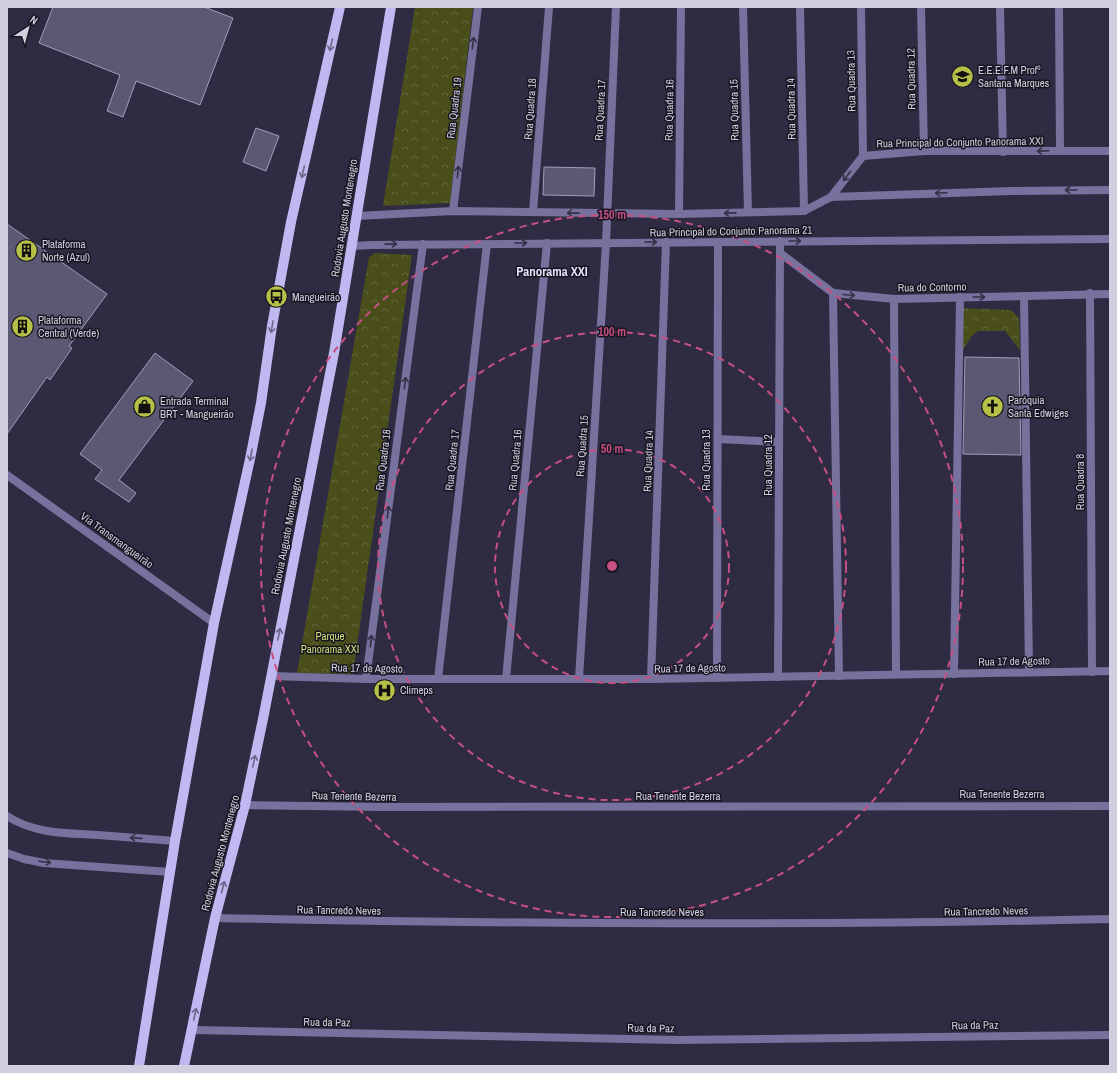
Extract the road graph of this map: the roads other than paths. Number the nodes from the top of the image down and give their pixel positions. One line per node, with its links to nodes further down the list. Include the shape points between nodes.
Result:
1 (340, 7): 46 (main road, one-way to 46, via 291,222 251,452)
2 (391, 7): 26 (main road, Rodovia Augusto Montenegro)
3 (478, 7): 21 (street, Rua Quadra 19, one-way to 3)
4 (549, 7): 22 (street, Rua Quadra 18)
5 (616, 7): 24 (street, Rua Quadra 17)
6 (681, 7): 25 (street, Rua Quadra 16)
7 (743, 7): 23 (street, Rua Quadra 15)
8 (800, 7): 20 (street, Rua Quadra 14)
9 (861, 7): 17 (street, Rua Quadra 13)
10 (921, 7): 14 (street, Rua Quadra 12)
11 (1000, 7): 16 (street)
12 (1059, 7): 13 (street)
13 (1060, 150): 15 (street, Rua Principal do Conjunto Panorama XXI); 16 (street, Rua Principal do Conjunto Panorama XXI, one-way to 16)
14 (924, 151): 16 (street, Rua Principal do Conjunto Panorama XXI); 17 (street, Rua Principal do Conjunto Panorama XXI)
15 (1110, 151)
16 (1003, 152)
17 (863, 156): 19 (street, Rua Principal do Conjunto Panorama XXI, one-way to 19)
18 (1110, 190): 19 (street, Rua Principal do Conjunto Panorama 21, one-way to 19)
19 (831, 197): 20 (street, Rua Principal do Conjunto Panorama 21)
20 (804, 210): 23 (street, Rua Principal do Conjunto Panorama 21)
21 (453, 211): 22 (street, Rua Principal do Conjunto Panorama 21); 26 (street, Rua Principal do Conjunto Panorama 21)
22 (533, 212): 24 (street, Rua Principal do Conjunto Panorama 21, one-way to 22)
23 (748, 212): 25 (street, Rua Principal do Conjunto Panorama 21, one-way to 25)
24 (606, 214): 25 (street, Rua Principal do Conjunto Panorama 21); 32 (street, Rua Quadra 15)
25 (678, 214)
26 (357, 216): 35 (main road, Rodovia Augusto Montenegro)
27 (1110, 238): 28 (street, Rua Principal do Conjunto Panorama 21, one-way to 27)
28 (780, 241): 30 (street, Rua Principal do Conjunto Panorama 21); 36 (street)
29 (666, 242): 30 (street, Rua Principal do Conjunto Panorama 21); 32 (street, Rua Principal do Conjunto Panorama 21, one-way to 29); 60 (street, Rua Quadra 14)
30 (718, 242): 43 (street, Rua Quadra 13)
31 (547, 243): 32 (street, Rua Principal do Conjunto Panorama 21); 34 (street, Rua Principal do Conjunto Panorama 21, one-way to 31); 58 (street, Rua Quadra 16)
32 (606, 243): 59 (street, Rua Quadra 15)
33 (423, 244): 34 (street, Rua Principal do Conjunto Panorama 21); 35 (street, Rua Principal do Conjunto Panorama 21, one-way to 33); 56 (street, Rua Quadra 18, one-way to 33)
34 (487, 244): 57 (street, Rua Quadra 17)
35 (352, 246): 52 (main road, Rodovia Augusto Montenegro, one-way to 35, via 334,353)
36 (780, 253): 37 (street); 44 (street, Rua Quadra 12)
37 (833, 293): 42 (street, Rua do Contorno, one-way to 42); 53 (street)
38 (1090, 293): 39 (street, Rua do Contorno); 40 (street, Rua do Contorno); 49 (street, Rua Quadra 8)
39 (1110, 294)
40 (1024, 296): 41 (street, Rua do Contorno, one-way to 40); 47 (street)
41 (960, 297): 42 (street, Rua do Contorno); 51 (street)
42 (894, 299): 50 (street)
43 (718, 439): 44 (street); 55 (street, Rua Quadra 13)
44 (779, 442): 54 (street, Rua Quadra 12)
45 (7, 475): 46 (street, Via Transmangueirão)
46 (214, 623): 64 (main road)
47 (1029, 671): 49 (street, Rua 17 de Agosto); 51 (street, Rua 17 de Agosto)
48 (1110, 671): 49 (street, Rua 17 de Agosto)
49 (1092, 672)
50 (896, 674): 51 (street, Rua 17 de Agosto); 53 (street, Rua 17 de Agosto)
51 (954, 674)
52 (271, 676): 56 (street, Rua 17 de Agosto); 61 (main road, Rodovia Augusto Montenegro, one-way to 52)
53 (839, 676): 54 (street, Rua 17 de Agosto)
54 (778, 677): 55 (street, Rua 17 de Agosto)
55 (717, 678): 60 (street, Rua 17 de Agosto)
56 (366, 679): 57 (street, Rua 17 de Agosto)
57 (438, 679): 58 (street, Rua 17 de Agosto)
58 (506, 679): 59 (street, Rua 17 de Agosto)
59 (579, 679): 60 (street, Rua 17 de Agosto)
60 (651, 680)
61 (246, 805): 62 (street, Rua Tenente Bezerra); 67 (main road, Rodovia Augusto Montenegro, one-way to 61)
62 (1110, 806)
63 (7, 816): 64 (street, one-way to 63, via 33,829)
64 (175, 841): 66 (main road)
65 (7, 853): 66 (street, one-way to 66, via 44,863)
66 (170, 872): 71 (main road)
67 (215, 918): 68 (street, Rua Tancredo Neves, via 507,924); 69 (main road, Rodovia Augusto Montenegro, one-way to 67)
68 (1110, 919)
69 (192, 1030): 70 (street, Rua da Paz, via 677,1040); 72 (main road, Rodovia Augusto Montenegro)
70 (1110, 1035)
71 (139, 1066)
72 (184, 1066)

